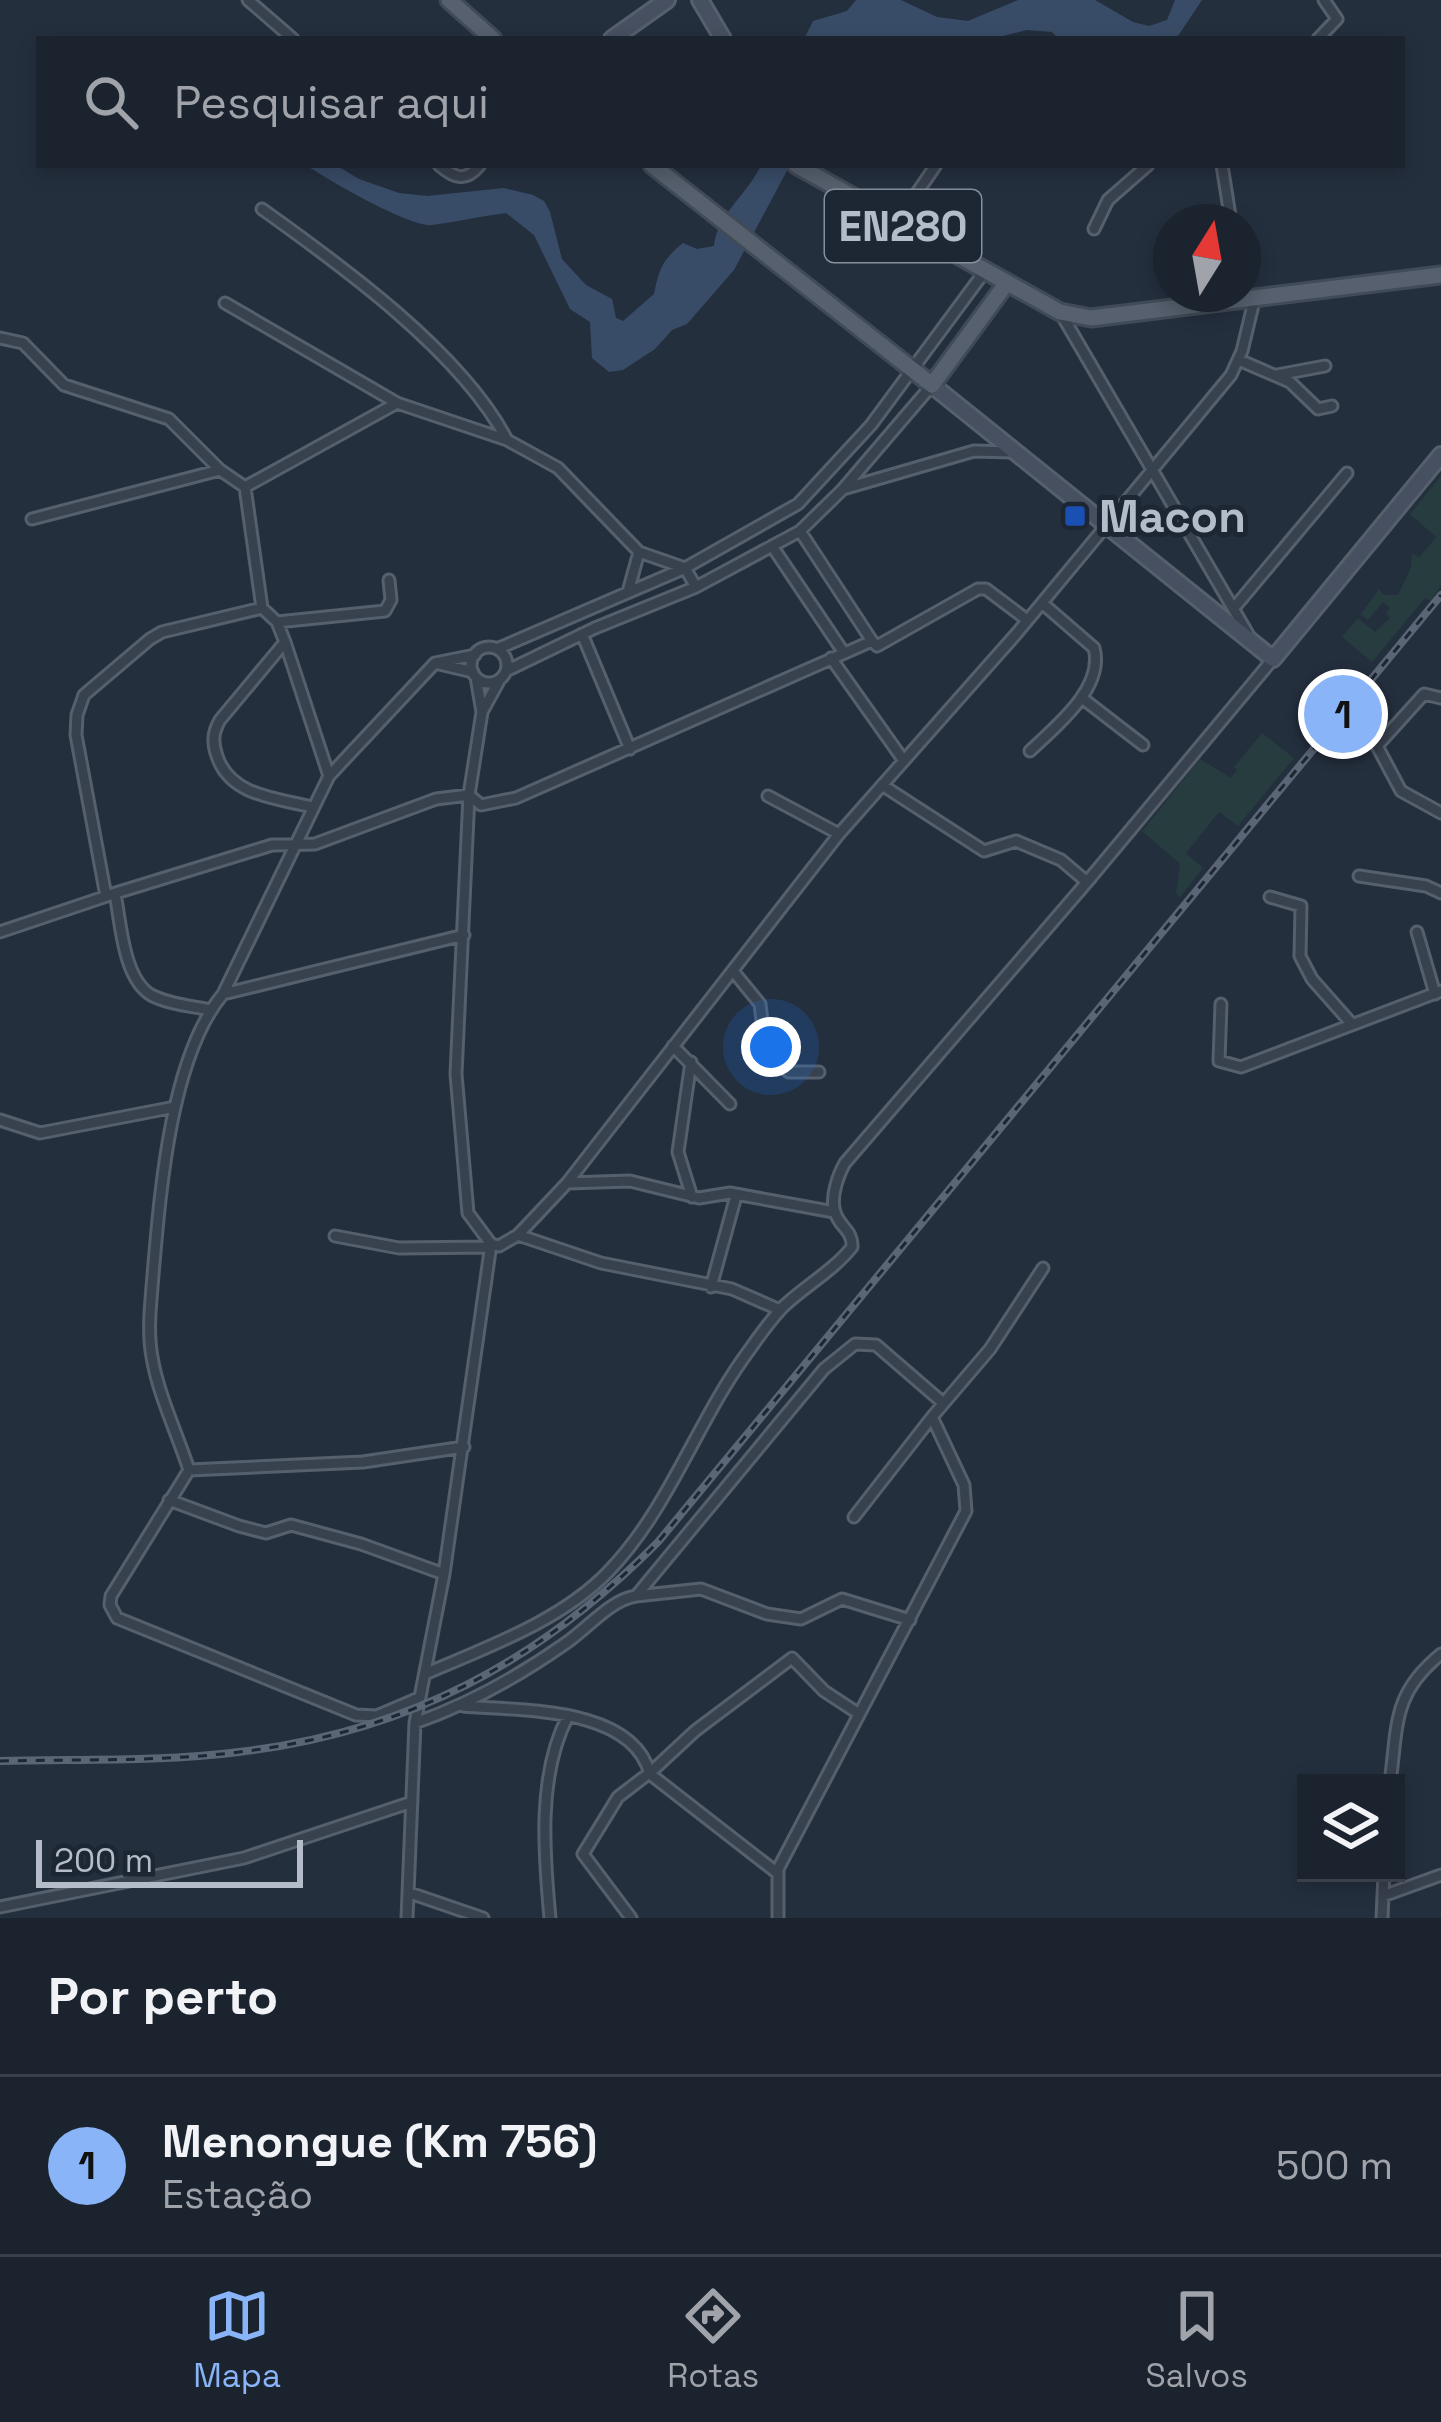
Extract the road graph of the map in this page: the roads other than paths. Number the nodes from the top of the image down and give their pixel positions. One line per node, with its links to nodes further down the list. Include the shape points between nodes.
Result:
1 (248, 0): 6 (street)
2 (449, 0): 7 (main road)
3 (667, 0): 8 (main road)
4 (700, 0): 9 (main road)
5 (1324, 0): 10 (street, via 1337,20)
6 (290, 36)
7 (490, 36)
8 (616, 36)
9 (721, 36)
10 (1321, 36)
11 (444, 168): 12 (street, via 460,178)
12 (478, 168)
13 (656, 168): 19 (main road, EN280)
14 (678, 168): 19 (main road)
15 (802, 168): 22 (main road, EN280)
16 (934, 168): 22 (street)
17 (1145, 168): 23 (street, via 1108,200)
18 (1222, 168): 20 (street)
19 (684, 190): 37 (main road, EN280)
20 (1228, 204)
21 (262, 209): 43 (street, via 430,346 490,407)
22 (897, 222): 24 (main road, EN280)
23 (1094, 229)
24 (985, 272): 26 (main road, EN280); 29 (street)
25 (1441, 275): 27 (main road, EN280)
26 (1006, 284): 31 (main road, EN280); 33 (main road, EN280)
27 (1261, 295)
28 (225, 303): 40 (street)
29 (962, 305): 33 (street); 37 (street)
30 (1153, 310): 31 (main road, EN280, via 1091,318)
31 (1060, 312): 47 (street)
32 (1245, 312): 35 (street)
33 (981, 318): 39 (main road, EN280)
34 (0, 338): 48 (street, via 23,343 64,385 169,419)
35 (1239, 360): 38 (street); 47 (street)
36 (1325, 366): 38 (street)
37 (914, 371): 39 (main road, EN280); 52 (street)
38 (1277, 375): 41 (street, via 1318,409)
39 (932, 385): 42 (main road); 51 (street)
40 (398, 403): 43 (street); 50 (street)
41 (1332, 406)
42 (989, 431): 44 (street); 45 (main road)
43 (507, 440): 58 (street, via 558,468)
44 (974, 451): 45 (street); 51 (street)
45 (1016, 453): 55 (main road)
46 (1441, 455): 78 (main road)
47 (1154, 468): 55 (street); 66 (street)
48 (220, 470): 50 (street); 53 (street)
49 (1347, 473): 66 (street)
50 (245, 487): 64 (street)
51 (843, 488): 54 (street)
52 (798, 504): 54 (street); 59 (street)
53 (32, 519)
54 (813, 519): 56 (street)
55 (1107, 527): 63 (street); 73 (main road)
56 (800, 530): 57 (street); 71 (street)
57 (772, 546): 61 (street); 75 (street)
58 (639, 552): 59 (street); 62 (street)
59 (685, 568): 61 (street); 62 (street)
60 (389, 580): 68 (street, via 385,611)
61 (696, 587): 69 (street)
62 (628, 592): 65 (street)
63 (1042, 603): 67 (street); 82 (street, via 1096,653)
64 (262, 608): 68 (street); 100 (street, via 162,632 84,695 76,735)
65 (586, 608): 69 (street); 74 (street)
66 (1234, 608): 73 (street)
67 (1027, 620): 71 (street, via 982,588 877,646); 88 (street)
68 (277, 622): 72 (street)
69 (595, 628): 70 (street)
70 (582, 634): 81 (street); 86 (street)
71 (872, 640): 75 (street)
72 (285, 642): 89 (street); 93 (street, via 220,720 215,752 243,789)
73 (1253, 644): 78 (main road)
74 (497, 649): 76 (street); 81 (street, via 506,658)
75 (844, 653): 77 (street)
76 (475, 655): 79 (street); 80 (street)
77 (831, 658): 86 (street); 88 (street)
78 (1273, 659): 98 (street)
79 (436, 663): 80 (street); 89 (street)
80 (475, 675): 81 (street, via 487,683); 84 (street)
81 (503, 676): 84 (street)
82 (1082, 698): 85 (street); 87 (street)
83 (1441, 698): 94 (street, via 1424,694 1377,746 1401,791)
84 (482, 712): 91 (street)
85 (1143, 745)
86 (630, 749): 91 (street, via 516,798 481,805)
87 (1030, 751)
88 (904, 761): 90 (street)
89 (329, 776): 93 (street)
90 (882, 785): 95 (street); 98 (street, via 984,851 1016,841)
91 (469, 795): 96 (street, via 436,799 315,844); 104 (street)
92 (768, 796): 95 (street)
93 (312, 807): 96 (street)
94 (1441, 813)
95 (839, 834): 105 (street)
96 (293, 843): 100 (street); 107 (street)
97 (1359, 876): 99 (street)
98 (1088, 882): 120 (street, via 845,1163)
99 (1441, 893)
100 (110, 895): 102 (street); 109 (street, via 143,988)
101 (1270, 897): 110 (street, via 1300,906 1300,956)
102 (0, 932)
103 (1417, 932): 106 (street)
104 (464, 935): 107 (street); 123 (street, via 458,1117 468,1214)
105 (733, 971): 111 (street); 113 (street, via 760,1004 766,1054 789,1072)
106 (1438, 992): 110 (street)
107 (223, 994): 109 (street)
108 (1221, 1004): 110 (street, via 1219,1057 1236,1067)
109 (210, 1010): 115 (street)
110 (1351, 1022)
111 (673, 1046): 112 (street); 117 (street)
112 (691, 1062): 114 (street); 119 (street, via 678,1152)
113 (819, 1072)
114 (730, 1104)
115 (175, 1107): 116 (street, via 40,1133); 130 (street, via 149,1340)
116 (0, 1120)
117 (567, 1183): 119 (street, via 630,1181); 121 (street)
118 (736, 1196): 119 (street); 120 (street); 125 (street)
119 (692, 1197)
120 (834, 1212): 126 (street, via 852,1247)
121 (518, 1235): 123 (street); 125 (street)
122 (334, 1236): 123 (street, via 399,1248)
123 (491, 1246): 129 (street)
124 (1042, 1268): 127 (street, via 990,1349)
125 (710, 1287): 126 (street)
126 (780, 1310): 137 (street, via 604,1576 556,1612)
127 (942, 1402): 128 (street); 134 (street, via 876,1345 843,1352)
128 (932, 1418): 132 (street); 135 (street, via 968,1504)
129 (464, 1447): 130 (street, via 363,1462); 133 (street)
130 (189, 1470): 131 (street)
131 (169, 1500): 133 (street, via 266,1534 291,1525 362,1544); 138 (street, via 111,1596 117,1618 356,1714 377,1716)
132 (854, 1516)
133 (444, 1574): 137 (street)
134 (636, 1597): 135 (street, via 701,1589 801,1618 842,1599); 139 (street)
135 (910, 1620): 140 (street)
136 (1441, 1654): 144 (street, via 1402,1697)
137 (425, 1674): 138 (street)
138 (419, 1698): 142 (street)
139 (463, 1706): 141 (street); 142 (street)
140 (859, 1714): 143 (street, via 792,1658); 146 (street)
141 (568, 1716): 143 (street, via 605,1724); 154 (street, via 545,1825)
142 (415, 1723): 145 (street)
143 (652, 1771): 146 (street); 155 (street, via 618,1797 583,1854)
144 (1391, 1774)
145 (412, 1802): 149 (street); 151 (street, via 244,1858)
146 (778, 1869): 156 (street)
147 (1441, 1875): 150 (street)
148 (1384, 1882): 150 (street)
149 (410, 1893): 152 (street); 153 (street)
150 (1383, 1896): 157 (street)
151 (0, 1907)
152 (407, 1918)
153 (483, 1918)
154 (550, 1918)
155 (631, 1918)
156 (778, 1918)
157 (1382, 1918)

